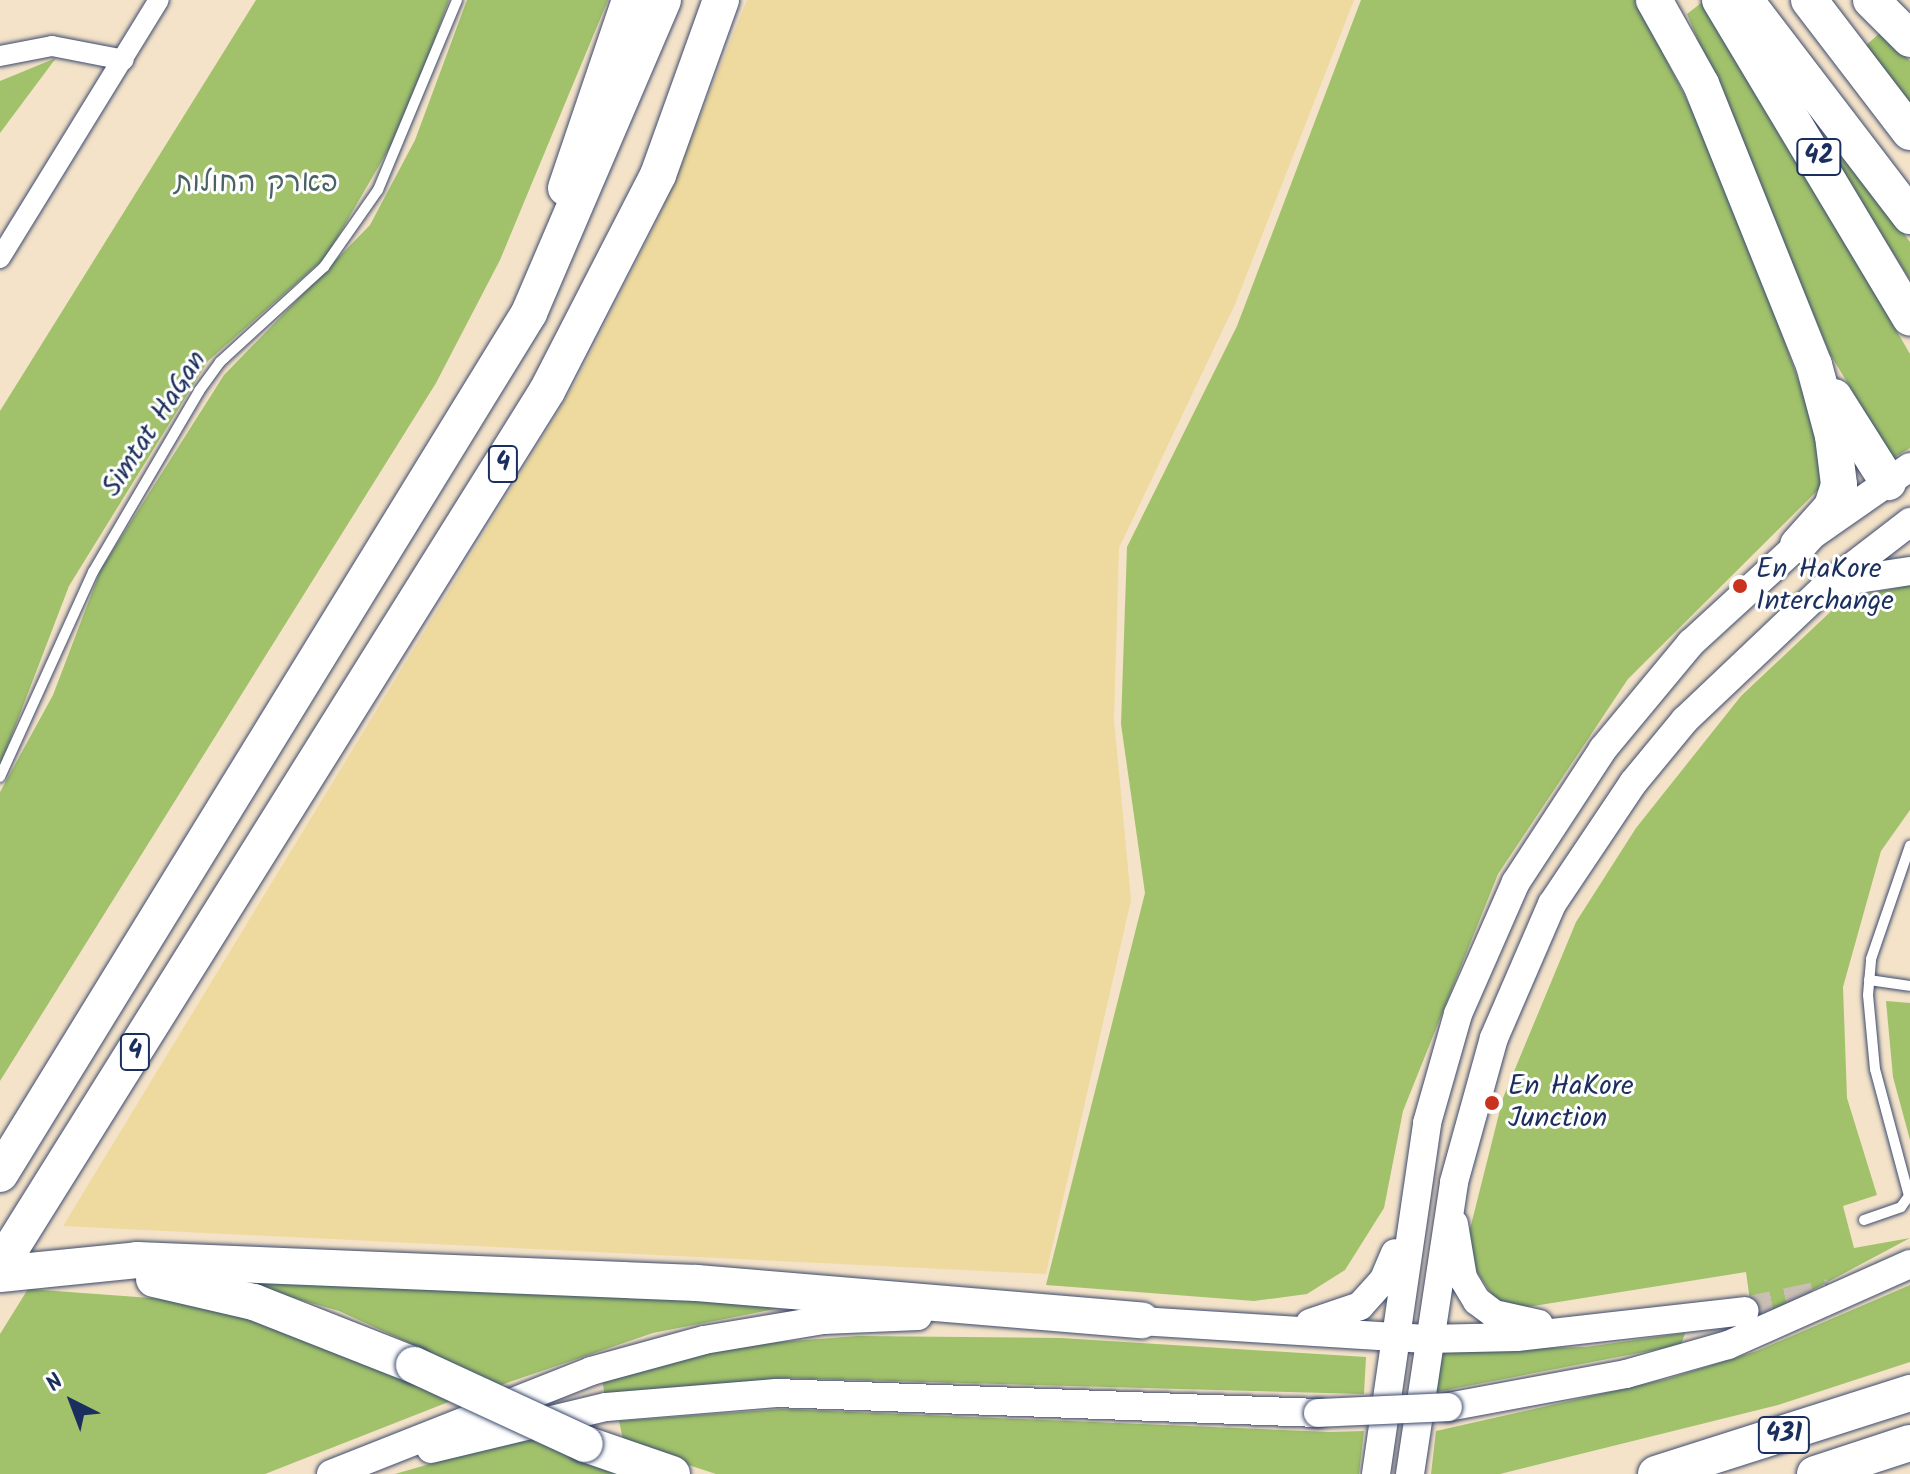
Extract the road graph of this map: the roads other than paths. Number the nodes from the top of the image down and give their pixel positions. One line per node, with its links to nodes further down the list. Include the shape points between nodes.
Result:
1 (159, 0): 13 (street)
2 (457, 0): 25 (lane, Simtat HaGan, via 378,190 324,267 220,362 199,391 93,572)
3 (630, 0): 17 (highway)
4 (663, 0): 17 (highway, 4)
5 (721, 0): 34 (highway, 4, via 658,175 554,379)
6 (1654, 0): 19 (highway, via 1701,84)
7 (1720, 0): 18 (highway, 42)
8 (1745, 0): 15 (highway)
9 (1809, 0): 14 (highway)
10 (1871, 0): 11 (highway)
11 (1910, 39)
12 (0, 56): 13 (street, via 52,46)
13 (124, 60): 16 (street)
14 (1910, 132)
15 (1910, 216)
16 (0, 258)
17 (529, 313): 29 (highway, 4)
18 (1910, 318)
19 (1814, 365): 20 (highway); 22 (highway, via 1841,465 1832,507)
20 (1899, 474): 21 (main road); 22 (main road)
21 (1910, 522): 24 (main road)
22 (1798, 545): 31 (main road, via 1650,690 1516,882 1458,1014)
23 (1910, 571): 24 (main road, via 1861,574)
24 (1823, 589): 30 (main road, via 1675,732 1581,858 1510,995)
25 (0, 777)
26 (1910, 846): 27 (lane)
27 (1869, 980): 28 (lane); 32 (lane, via 1875,1069 1909,1196 1901,1207)
28 (1910, 986)
29 (0, 1174)
30 (1454, 1182): 38 (main road, via 1454,1244 1463,1278 1483,1308 1528,1323); 41 (main road)
31 (1411, 1202): 39 (main road, via 1374,1294 1342,1315); 40 (main road)
32 (1864, 1220)
33 (1910, 1264): 45 (main road, bridge, via 1715,1349 1587,1383 1448,1407 1318,1413 776,1393 606,1407)
34 (0, 1266)
35 (0, 1274): 37 (highway, via 137,1260 666,1281); 46 (highway, bridge, via 184,1284 254,1302 414,1365 585,1444)
36 (1745, 1311): 38 (main road)
37 (1141, 1320): 39 (main road); 45 (main road, via 857,1317 704,1340 591,1371)
38 (1619, 1327): 41 (main road)
39 (1273, 1328): 40 (main road)
40 (1392, 1338): 41 (main road); 47 (main road)
41 (1426, 1339): 48 (main road)
42 (1910, 1393): 49 (highway, 431)
43 (1910, 1443): 50 (highway, 431)
44 (1910, 1459): 51 (highway)
45 (338, 1472)
46 (672, 1474)
47 (1376, 1474)
48 (1410, 1474)
49 (1656, 1474)
50 (1815, 1474)
51 (1851, 1474)

